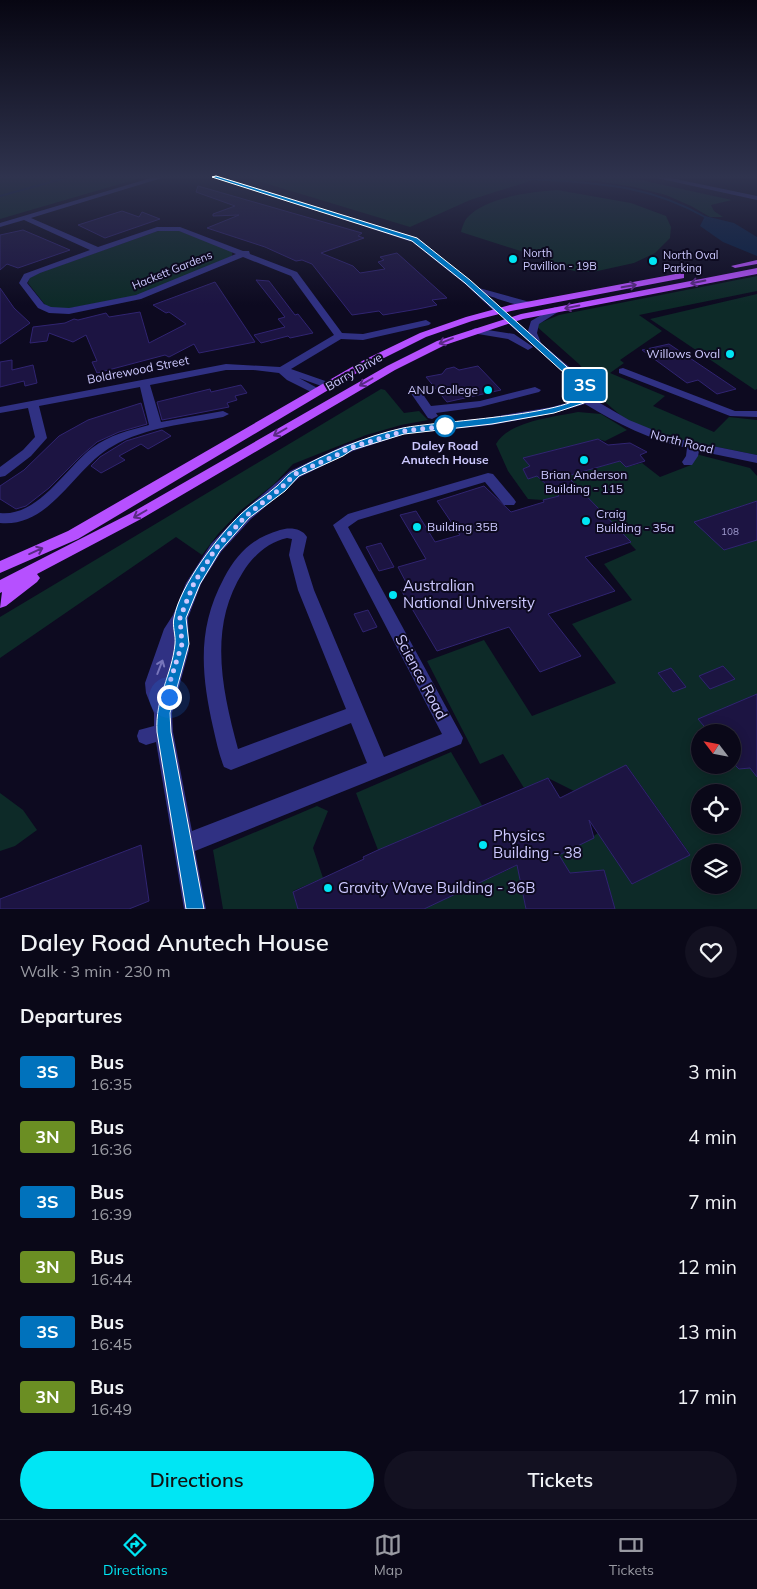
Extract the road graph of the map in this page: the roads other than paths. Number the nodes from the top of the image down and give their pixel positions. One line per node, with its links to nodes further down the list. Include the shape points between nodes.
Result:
1 (20, 219): 4 (street)
2 (28, 219): 5 (street)
3 (349, 219): 9 (street, via 414,240)
4 (0, 225)
5 (98, 250): 6 (street, Hackett Gardens, via 158,229 172,228); 6 (street, Hackett Gardens, via 37,271 22,283 41,306 69,311 138,297)
6 (246, 254): 16 (street, Hackett Gardens, via 294,274)
7 (757, 262): 10 (main road, Barry Drive, one-way to 7)
8 (757, 271): 11 (main road, Barry Drive, one-way to 11)
9 (474, 287): 10 (street, via 512,301); 12 (street)
10 (532, 304): 12 (main road, Barry Drive)
11 (555, 310): 13 (main road, Barry Drive); 17 (street, via 534,323 532,333)
12 (499, 311): 13 (main road); 22 (main road, Barry Drive, via 408,342)
13 (509, 320): 15 (main road, Barry Drive); 17 (street, North Road)
14 (426, 323): 16 (street, via 363,337)
15 (475, 331): 20 (street, North Road, via 518,338 556,372); 26 (main road, Barry Drive, one-way to 26, via 425,350)
16 (339, 336): 18 (street)
17 (538, 345): 20 (street, North Road)
18 (282, 370): 21 (street, Boldrewood Street, via 226,367); 22 (street, Boldrewood Street, via 291,378)
19 (623, 371): 31 (street, via 734,414)
20 (576, 377): 25 (street, North Road)
21 (144, 383): 27 (street, Boldrewood Street); 33 (street)
22 (322, 388): 26 (main road); 41 (main road, Barry Drive, one-way to 22, via 73,535)
23 (414, 389): 29 (street)
24 (535, 390): 29 (street, via 480,404)
25 (587, 394): 32 (street, via 554,410); 34 (street, North Road, via 644,432)
26 (341, 396): 40 (main road, Barry Drive, one-way to 40)
27 (32, 404): 28 (street, Boldrewood Street); 37 (street, via 40,438 27,453)
28 (0, 410)
29 (428, 410): 32 (street)
30 (223, 414): 33 (street)
31 (757, 414)
32 (439, 426): 46 (street, via 376,438 295,474 246,516 216,548 194,583 180,618 182,644 158,727)
33 (156, 427): 39 (street, via 106,444 49,498 18,518)
34 (693, 446): 35 (street, North Road); 36 (street)
35 (757, 459)
36 (688, 462)
37 (0, 473)
38 (509, 502): 45 (street, Science Road, via 488,477 353,517 340,525 454,738)
39 (0, 518)
40 (45, 566): 42 (main road, Barry Drive); 43 (main road)
41 (0, 567)
42 (0, 588)
43 (0, 602)
44 (357, 713): 44 (street, via 306,590 296,555 300,537 287,533 258,545 240,562 230,579 214,620 212,678 231,762); 45 (street)
45 (379, 768): 46 (street, Science Road)
46 (184, 845): 47 (street)
47 (195, 909)

